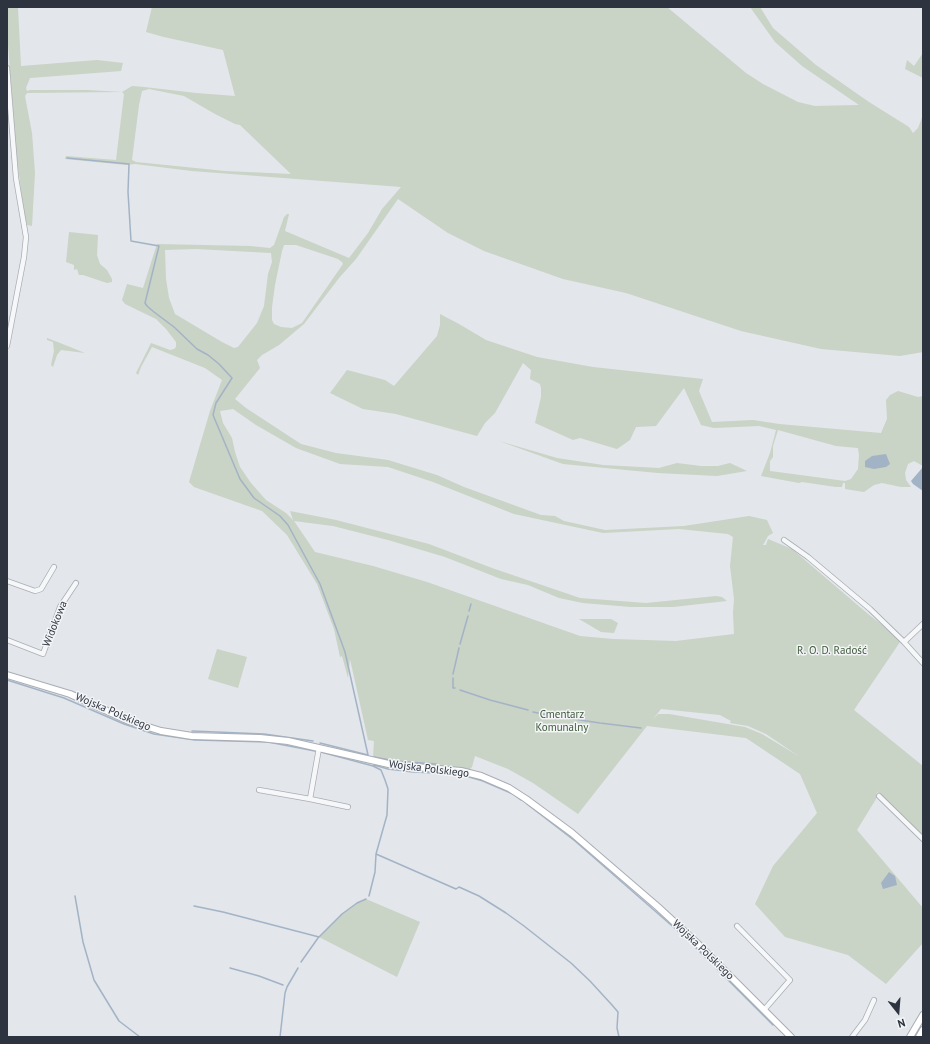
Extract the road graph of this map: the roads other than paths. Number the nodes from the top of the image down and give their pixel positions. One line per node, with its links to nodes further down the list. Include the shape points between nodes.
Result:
1 (7, 68): 2 (street, via 16,178 26,237)
2 (7, 346)
3 (784, 540): 9 (street, via 870,609)
4 (54, 567): 5 (street, via 40,588 35,591)
5 (7, 582)
6 (76, 583): 8 (street, Widokowa, via 60,607 43,654)
7 (923, 624): 9 (street)
8 (7, 640)
9 (904, 642): 10 (street)
10 (923, 663)
11 (7, 675): 12 (street, Wojska Polskiego, via 72,695 129,721 158,730 192,736 273,739)
12 (319, 748): 15 (street); 20 (street, Wojska Polskiego, via 404,767 471,774 514,791 572,833 662,910)
13 (259, 790): 15 (street)
14 (879, 796): 17 (street)
15 (310, 799): 16 (street)
16 (348, 807)
17 (923, 839)
18 (737, 926): 20 (street, via 790,980)
19 (874, 1000): 24 (street, via 865,1020)
20 (764, 1010): 23 (street, Wojska Polskiego)
21 (923, 1015): 25 (street)
22 (923, 1030): 26 (street)
23 (791, 1037)
24 (852, 1037)
25 (910, 1037)
26 (919, 1037)

